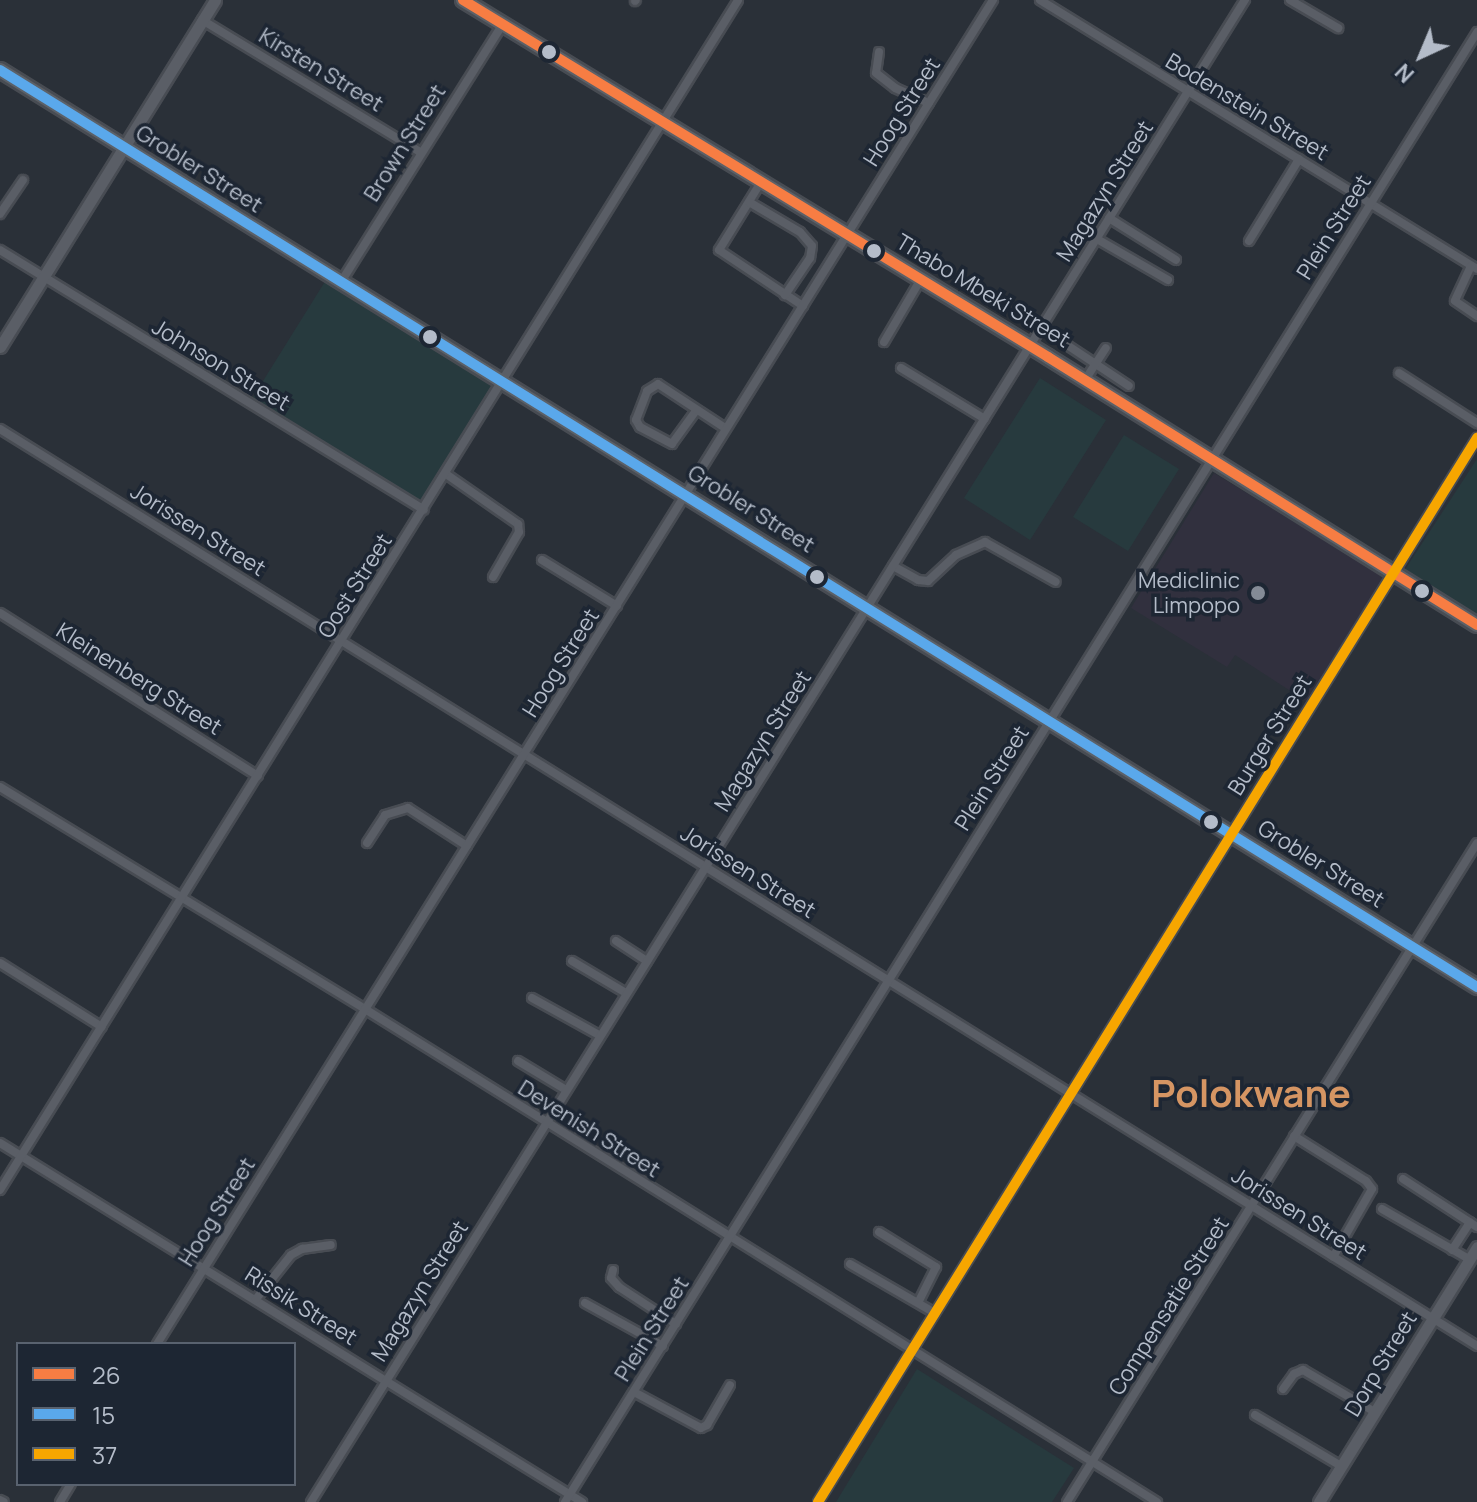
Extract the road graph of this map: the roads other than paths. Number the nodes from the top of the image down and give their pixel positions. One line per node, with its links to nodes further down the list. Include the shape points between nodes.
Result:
1 (215, 0): 8 (street)
2 (463, 0): 9 (main road, Thabo Mbeki Street)
3 (738, 0): 16 (street, Oost Street)
4 (993, 0): 15 (street, Hoog Street)
5 (1040, 0): 14 (street, Bodenstein Street)
6 (1245, 0): 14 (street, Magazyn Street)
7 (1290, 0): 10 (street)
8 (202, 20): 17 (street); 18 (street, Kirsten Street)
9 (502, 25): 16 (main road, Thabo Mbeki Street); 18 (street, Brown Street)
10 (1338, 28)
11 (1477, 32): 23 (street, Plein Street)
12 (879, 52): 15 (street, via 876,73)
13 (0, 70): 17 (main road, Grobler Street)
14 (1187, 93): 19 (street, Bodenstein Street); 25 (street, Magazyn Street)
15 (929, 103): 26 (street, Hoog Street)
16 (663, 122): 21 (main road, Thabo Mbeki Street); 48 (street, Oost Street)
17 (124, 148): 32 (street); 35 (main road, Grobler Street)
18 (420, 152): 35 (street, Brown Street)
19 (1299, 159): 23 (street, Bodenstein Street); 28 (street)
20 (23, 180): 24 (street)
21 (761, 182): 22 (street); 26 (main road, Thabo Mbeki Street)
22 (749, 202): 36 (street, via 800,232 812,246 810,258); 36 (street, via 720,252)
23 (1371, 203): 31 (street, Bodenstein Street); 56 (street, Plein Street)
24 (0, 214)
25 (1109, 218): 27 (street, Magazyn Street); 30 (street)
26 (847, 234): 33 (main road, Thabo Mbeki Street); 37 (street, Hoog Street)
27 (1097, 239): 34 (street); 41 (street, Magazyn Street)
28 (1249, 241)
29 (0, 250): 32 (street, Johnson Street)
30 (1176, 260)
31 (1474, 268): 38 (street, via 1455,301)
32 (43, 278): 42 (street); 59 (street, Johnson Street)
33 (921, 279): 39 (street); 41 (main road, Thabo Mbeki Street)
34 (1168, 280)
35 (341, 282): 48 (main road, Grobler Street)
36 (785, 295): 37 (street)
37 (803, 306): 53 (street, Hoog Street)
38 (1477, 316)
39 (884, 342)
40 (1067, 345): 44 (street)
41 (1030, 346): 47 (main road, Thabo Mbeki Street); 51 (street, Magazyn Street)
42 (0, 347)
43 (1106, 348): 44 (street)
44 (1095, 363): 47 (street); 49 (street)
45 (901, 368): 51 (street)
46 (1399, 373): 52 (street)
47 (1085, 380): 56 (main road, Thabo Mbeki Street)
48 (503, 382): 57 (street, Oost Street); 58 (main road, Grobler Street)
49 (1129, 386)
50 (695, 412): 50 (street, via 672,444 636,420 644,397 656,384 691,404); 53 (street)
51 (985, 419): 61 (street, Magazyn Street)
52 (1474, 421)
53 (725, 428): 58 (street, Hoog Street)
54 (0, 429): 69 (street, Jorissen Street)
55 (1477, 438): 62 (street, Burger Street)
56 (1210, 459): 62 (main road, Thabo Mbeki Street); 70 (street, Plein Street)
57 (446, 474): 59 (street, Oost Street); 63 (street, via 518,524 519,532)
58 (687, 495): 65 (street, Hoog Street); 66 (main road, Grobler Street)
59 (424, 510): 69 (street, Oost Street)
60 (542, 560): 65 (street)
61 (893, 566): 64 (street, via 928,581 956,555 985,542); 66 (street, Magazyn Street)
62 (1392, 572): 68 (main road, Thabo Mbeki Street); 74 (street, Burger Street)
63 (493, 577)
64 (1056, 582)
65 (617, 606): 71 (street, Hoog Street)
66 (867, 606): 70 (main road, Grobler Street); 78 (street, Magazyn Street)
67 (0, 613): 72 (street, Kleinenberg Street)
68 (1477, 625)
69 (343, 640): 71 (street, Jorissen Street); 72 (street, Oost Street)
70 (1049, 720): 74 (main road, Grobler Street); 85 (street, Plein Street)
71 (523, 755): 77 (street, Hoog Street); 78 (street, Jorissen Street)
72 (258, 776): 79 (street, Oost Street)
73 (0, 787): 79 (street, Devenish Street)
74 (1231, 833): 81 (main road, Grobler Street); 94 (street, Burger Street)
75 (367, 843): 77 (street, via 385,815 408,808)
76 (1477, 843): 81 (street, Compensatie Street)
77 (467, 846): 89 (street, Hoog Street)
78 (706, 867): 83 (street, Magazyn Street); 85 (street, Jorissen Street)
79 (184, 898): 89 (street, Devenish Street); 90 (street, Oost Street)
80 (616, 941): 83 (street)
81 (1413, 948): 86 (main road, Grobler Street); 96 (street, Compensatie Street)
82 (572, 961): 87 (street)
83 (647, 961): 87 (street, Magazyn Street)
84 (0, 963): 90 (street)
85 (887, 981): 94 (street, Jorissen Street); 105 (street, Plein Street)
86 (1477, 987)
87 (626, 993): 91 (street, Magazyn Street)
88 (532, 998): 91 (street)
89 (365, 1009): 95 (street, Devenish Street); 112 (street, Hoog Street)
90 (102, 1027): 98 (street, Oost Street)
91 (599, 1035): 93 (street, Magazyn Street)
92 (518, 1061): 93 (street)
93 (566, 1090): 95 (street, Magazyn Street)
94 (1071, 1094): 101 (street, Jorissen Street); 117 (street, Burger Street)
95 (545, 1123): 105 (street, Devenish Street); 124 (street, Magazyn Street)
96 (1294, 1136): 101 (street, Compensatie Street); 109 (street, via 1372,1189)
97 (0, 1143): 98 (street, Rissik Street)
98 (21, 1156): 100 (street, Oost Street); 112 (street, Rissik Street)
99 (1403, 1179): 103 (street)
100 (0, 1190)
101 (1251, 1205): 109 (street, Jorissen Street); 130 (street, Compensatie Street)
102 (1382, 1209): 108 (street)
103 (1473, 1224): 108 (street)
104 (879, 1232): 116 (street, via 936,1267)
105 (729, 1239): 119 (street, Plein Street); 123 (street, Devenish Street)
106 (331, 1245): 114 (street, via 291,1255)
107 (1477, 1247): 110 (street, Dorp Street)
108 (1452, 1250): 110 (street)
109 (1333, 1257): 118 (street, Jorissen Street)
110 (1469, 1259): 118 (street, Dorp Street)
111 (850, 1264): 116 (street)
112 (204, 1267): 114 (street, Rissik Street); 120 (street, Hoog Street)
113 (613, 1270): 119 (street, via 611,1278 619,1287)
114 (256, 1299): 124 (street, Rissik Street)
115 (585, 1303): 121 (street)
116 (918, 1303): 117 (street)
117 (935, 1313): 123 (street, Burger Street)
118 (1432, 1319): 122 (street, Jorissen Street); 128 (street, Dorp Street)
119 (676, 1324): 121 (street, Plein Street)
120 (158, 1342)
121 (663, 1346): 127 (street, Plein Street)
122 (1477, 1346)
123 (911, 1351): 130 (street, Devenish Street); 135 (street, Burger Street)
124 (385, 1380): 132 (street, Rissik Street); 133 (street, Magazyn Street)
125 (730, 1385): 127 (street, via 701,1428)
126 (1283, 1389): 128 (street, via 1303,1370)
127 (634, 1392): 132 (street, Plein Street)
128 (1375, 1412): 131 (street, Dorp Street)
129 (1255, 1415): 131 (street)
130 (1093, 1463): 136 (street, Compensatie Street); 137 (street, Devenish Street)
131 (1341, 1466): 138 (street, Dorp Street)
132 (567, 1498): 134 (street, Rissik Street)
133 (311, 1502)
134 (582, 1502)
135 (818, 1502)
136 (1067, 1502)
137 (1157, 1502)
138 (1319, 1502)

